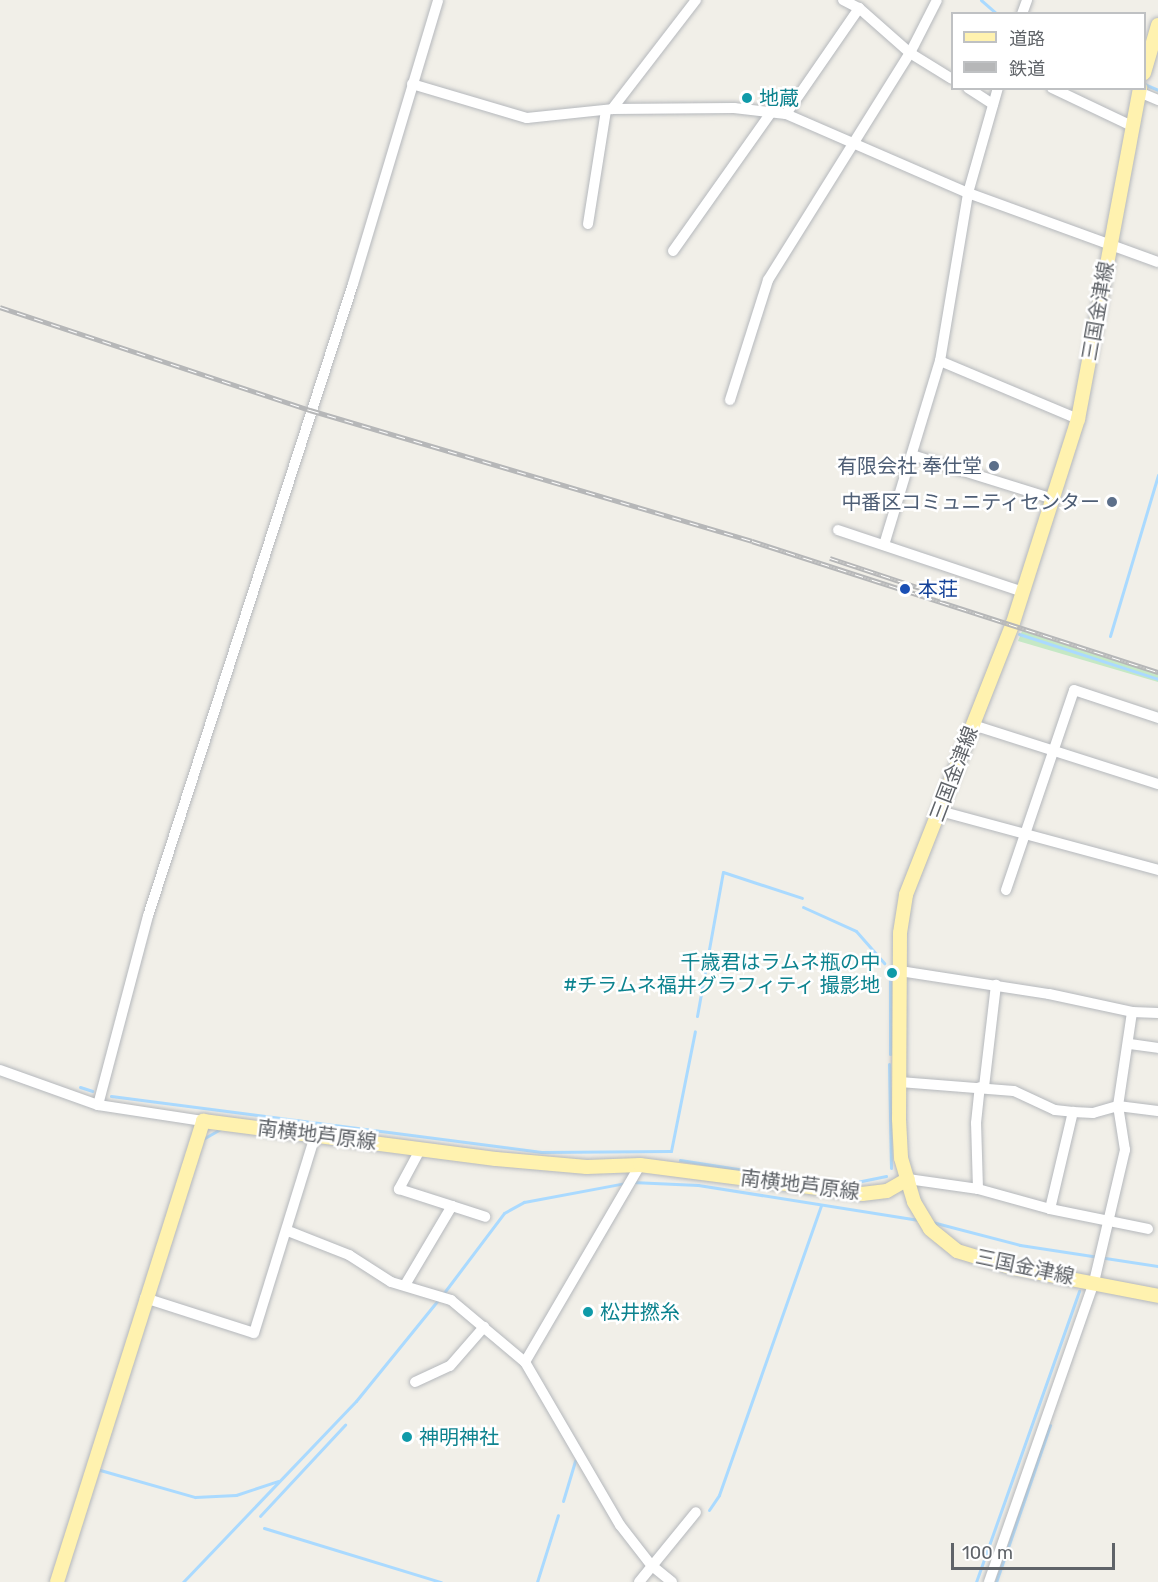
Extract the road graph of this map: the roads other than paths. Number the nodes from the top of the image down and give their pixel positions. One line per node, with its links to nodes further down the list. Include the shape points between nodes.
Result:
1 (438, 0): 10 (street)
2 (696, 0): 17 (street)
3 (843, 0): 5 (street)
4 (937, 0): 7 (street)
5 (859, 8): 7 (street); 19 (street)
6 (1158, 25): 8 (main road)
7 (910, 53): 9 (street); 21 (street)
8 (1146, 66)
9 (951, 78)
10 (412, 84): 17 (street, via 528,118); 52 (street, via 353,284 148,916)
11 (971, 90): 16 (street)
12 (997, 90): 16 (street)
13 (1056, 90): 20 (street)
14 (1140, 90): 15 (street); 20 (main road, 三国金津線)
15 (1158, 100)
16 (993, 104): 22 (street)
17 (609, 110): 18 (street, via 734,108); 23 (street)
18 (770, 114): 19 (street); 25 (street)
19 (786, 114): 21 (street)
20 (1132, 126): 24 (main road, 三国金津線)
21 (853, 142): 22 (street); 28 (street, via 768,280)
22 (968, 193): 24 (street); 27 (street)
23 (588, 224)
24 (1109, 245): 26 (street); 29 (main road, 三国金津線)
25 (673, 251)
26 (1158, 262)
27 (940, 361): 29 (street); 30 (street)
28 (730, 399)
29 (1078, 419): 31 (main road, 三国金津線)
30 (912, 455): 31 (street); 33 (street)
31 (1053, 499): 34 (main road, 三国金津線)
32 (838, 530): 33 (street)
33 (884, 545): 34 (street)
34 (1023, 592): 36 (main road, 三国金津線)
35 (1158, 718): 37 (street, via 1074,690)
36 (973, 726): 37 (street); 39 (main road, 三国金津線)
37 (1052, 750): 38 (street); 40 (street)
38 (1158, 784)
39 (940, 811): 40 (street); 43 (main road, 三国金津線, via 906,895)
40 (1024, 835): 41 (street); 42 (street)
41 (1158, 870)
42 (1006, 890)
43 (900, 971): 44 (street); 50 (main road, 三国金津線)
44 (996, 985): 45 (street); 51 (street)
45 (1132, 1012): 46 (street); 47 (street)
46 (1158, 1013)
47 (1130, 1044): 48 (street); 53 (street)
48 (1158, 1048)
49 (0, 1070): 52 (street)
50 (900, 1082): 51 (street); 60 (main road, 三国金津線, via 901,1158)
51 (982, 1087): 55 (street, via 1014,1091 1055,1110); 61 (street, via 976,1123)
52 (98, 1105): 56 (street)
53 (1118, 1106): 54 (street); 55 (street, via 1092,1113); 65 (street, via 1125,1150)
54 (1158, 1111)
55 (1073, 1112): 63 (street)
56 (203, 1121): 57 (main road, 南横地芦原線); 71 (main road)
57 (316, 1133): 58 (main road, 南横地芦原線); 67 (street)
58 (421, 1148): 59 (main road, 南横地芦原線, via 587,1167); 62 (street, via 399,1189)
59 (640, 1165): 60 (main road, 南横地芦原線, via 862,1194 887,1191); 73 (street)
60 (908, 1179): 61 (street); 68 (main road, 三国金津線, via 914,1202 930,1228 957,1251 995,1264)
61 (978, 1189): 63 (street)
62 (452, 1206): 64 (street); 69 (street)
63 (1050, 1209): 65 (street)
64 (485, 1217)
65 (1106, 1220): 66 (street); 68 (street)
66 (1148, 1229)
67 (288, 1231): 69 (street, via 349,1255 373,1273); 71 (street, via 254,1333)
68 (1094, 1282): 70 (main road, 三国金津線); 80 (street)
69 (405, 1285): 72 (street, via 451,1300)
70 (1158, 1296)
71 (145, 1298): 77 (main road)
72 (484, 1327): 73 (street); 74 (street, via 450,1366)
73 (525, 1362): 76 (street, via 620,1525)
74 (415, 1382)
75 (696, 1512): 76 (street)
76 (651, 1565): 78 (street); 79 (street)
77 (57, 1582)
78 (639, 1582)
79 (672, 1582)
80 (989, 1582)

